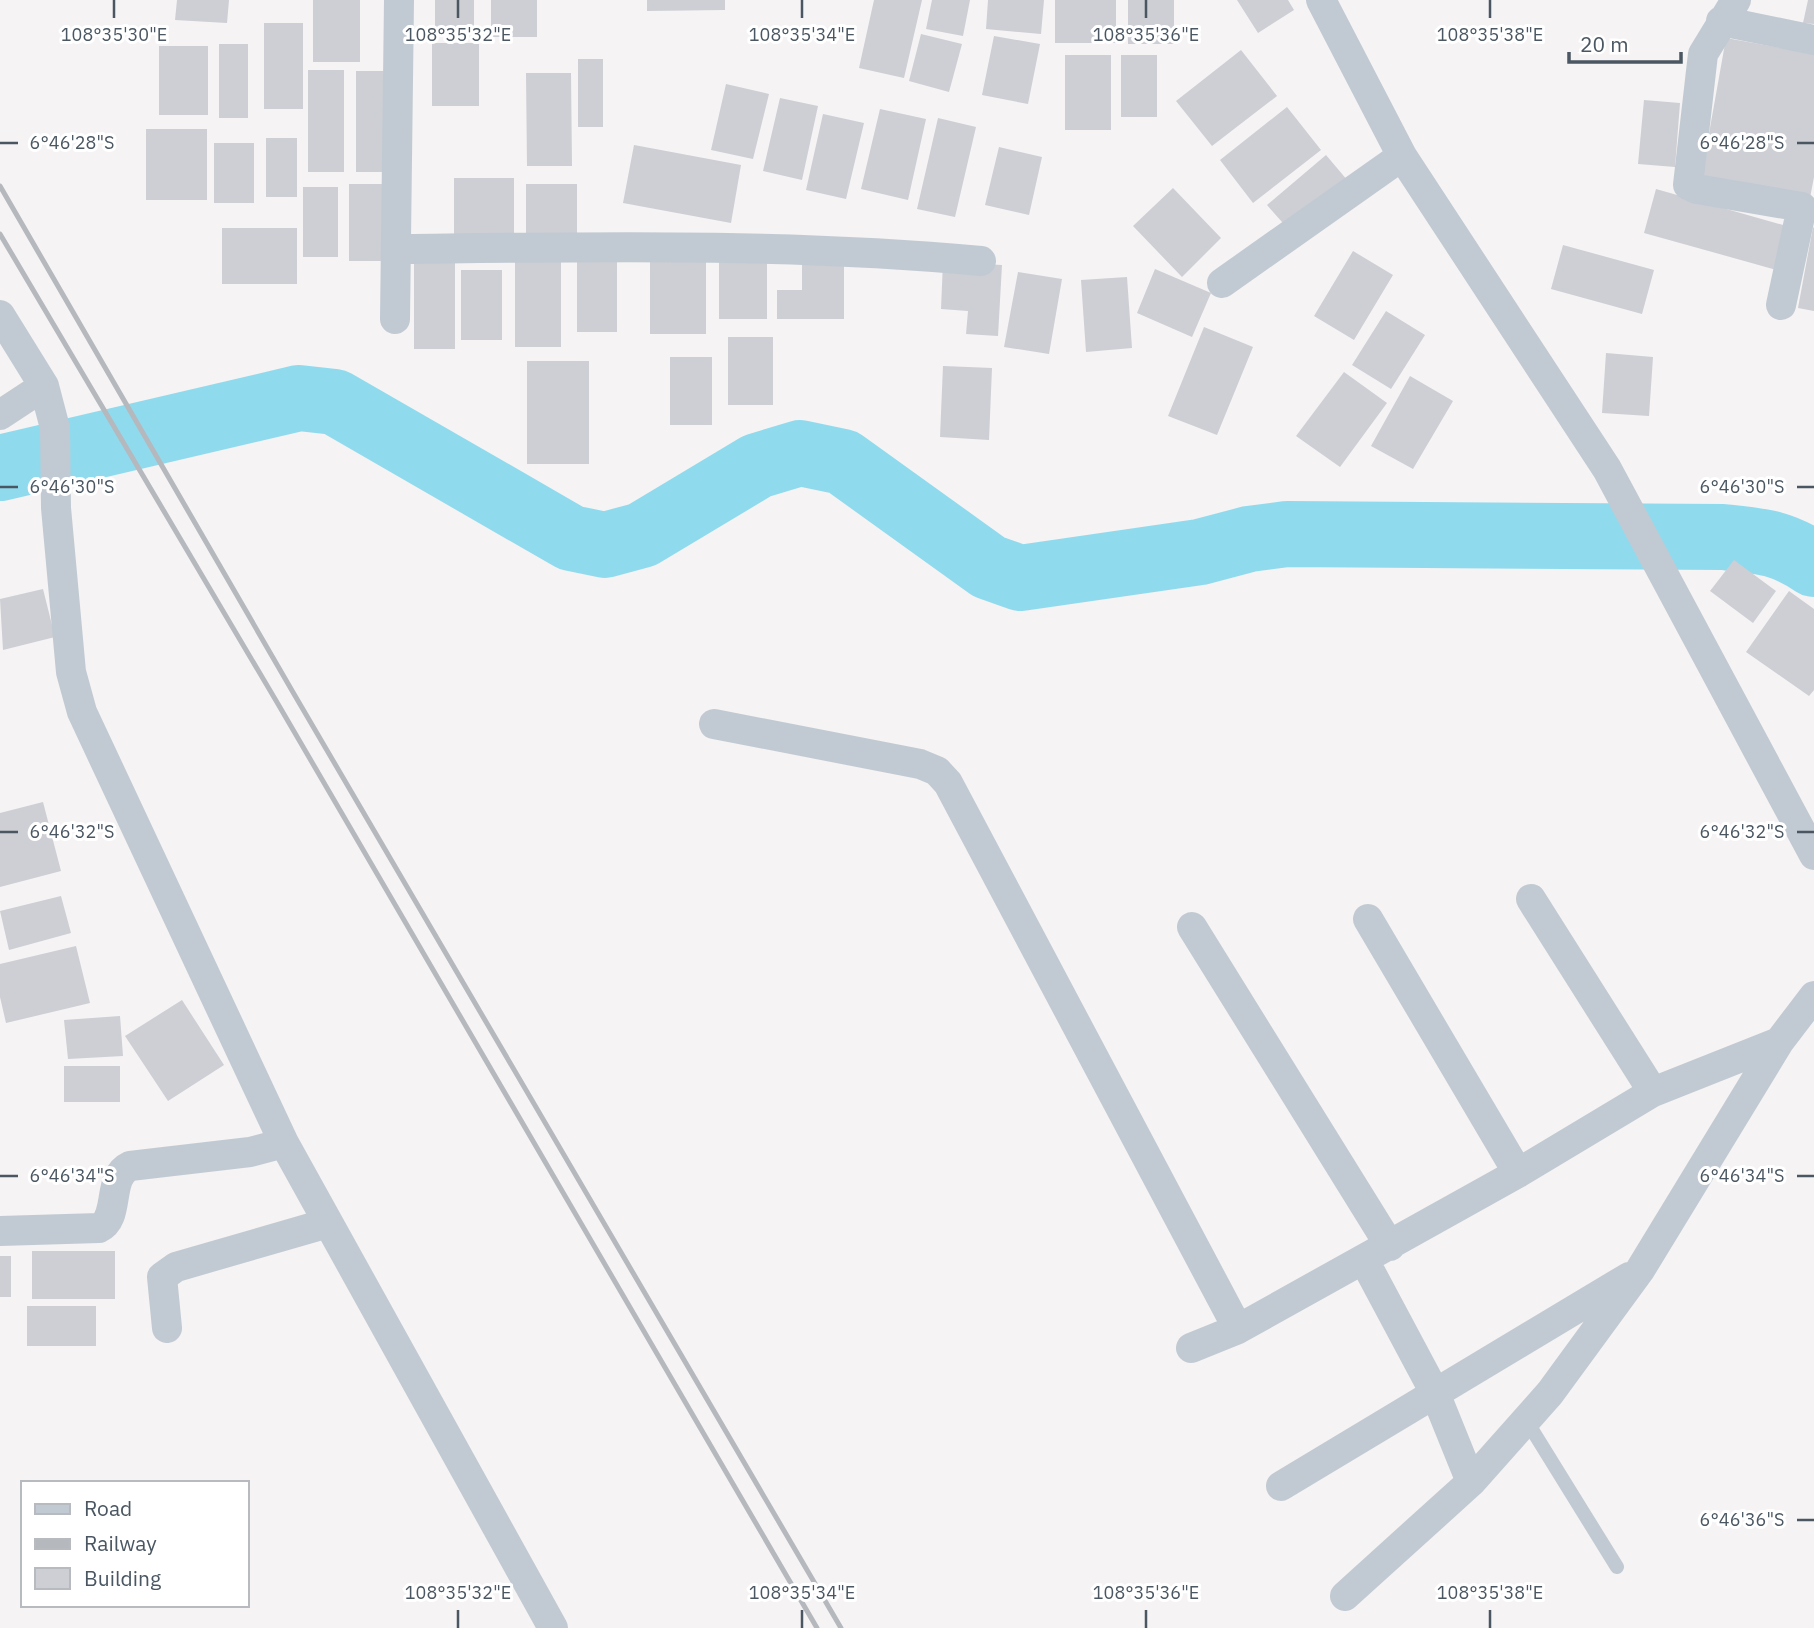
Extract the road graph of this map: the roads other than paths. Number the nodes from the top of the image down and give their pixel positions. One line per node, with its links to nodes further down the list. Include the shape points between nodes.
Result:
1 (398, 0): 7 (street)
2 (1321, 0): 5 (street)
3 (1729, 11): 4 (street); 6 (street, via 1703,54 1688,185)
4 (1814, 40)
5 (1402, 156): 9 (street); 16 (street, via 1607,469)
6 (1808, 206): 10 (street)
7 (398, 249): 8 (street, via 730,246 874,251); 12 (street)
8 (981, 261)
9 (1222, 283)
10 (1781, 305)
11 (0, 315): 13 (street)
12 (395, 319)
13 (44, 386): 14 (street); 23 (street, via 55,428 57,508 71,672 78,703)
14 (0, 415)
15 (714, 724): 31 (street, via 920,764 937,771 948,783)
16 (1814, 855)
17 (1531, 899): 22 (street)
18 (1368, 919): 24 (street)
19 (1192, 927): 27 (street)
20 (1814, 996): 21 (street)
21 (1779, 1042): 22 (street); 29 (street)
22 (1653, 1092): 24 (street)
23 (284, 1143): 25 (street); 26 (street, via 250,1152 130,1166 119,1174 107,1221 99,1228)
24 (1518, 1173): 27 (street)
25 (328, 1223): 30 (street, via 176,1267 162,1277); 39 (street)
26 (0, 1231)
27 (1390, 1246): 28 (street)
28 (1364, 1260): 31 (street); 33 (street)
29 (1640, 1270): 33 (street); 34 (street)
30 (167, 1328)
31 (1238, 1329): 32 (street)
32 (1191, 1348)
33 (1435, 1393): 35 (street); 36 (street)
34 (1526, 1420): 35 (street); 37 (lane)
35 (1471, 1482): 38 (street)
36 (1281, 1486)
37 (1617, 1567)
38 (1345, 1597)
39 (553, 1628)

